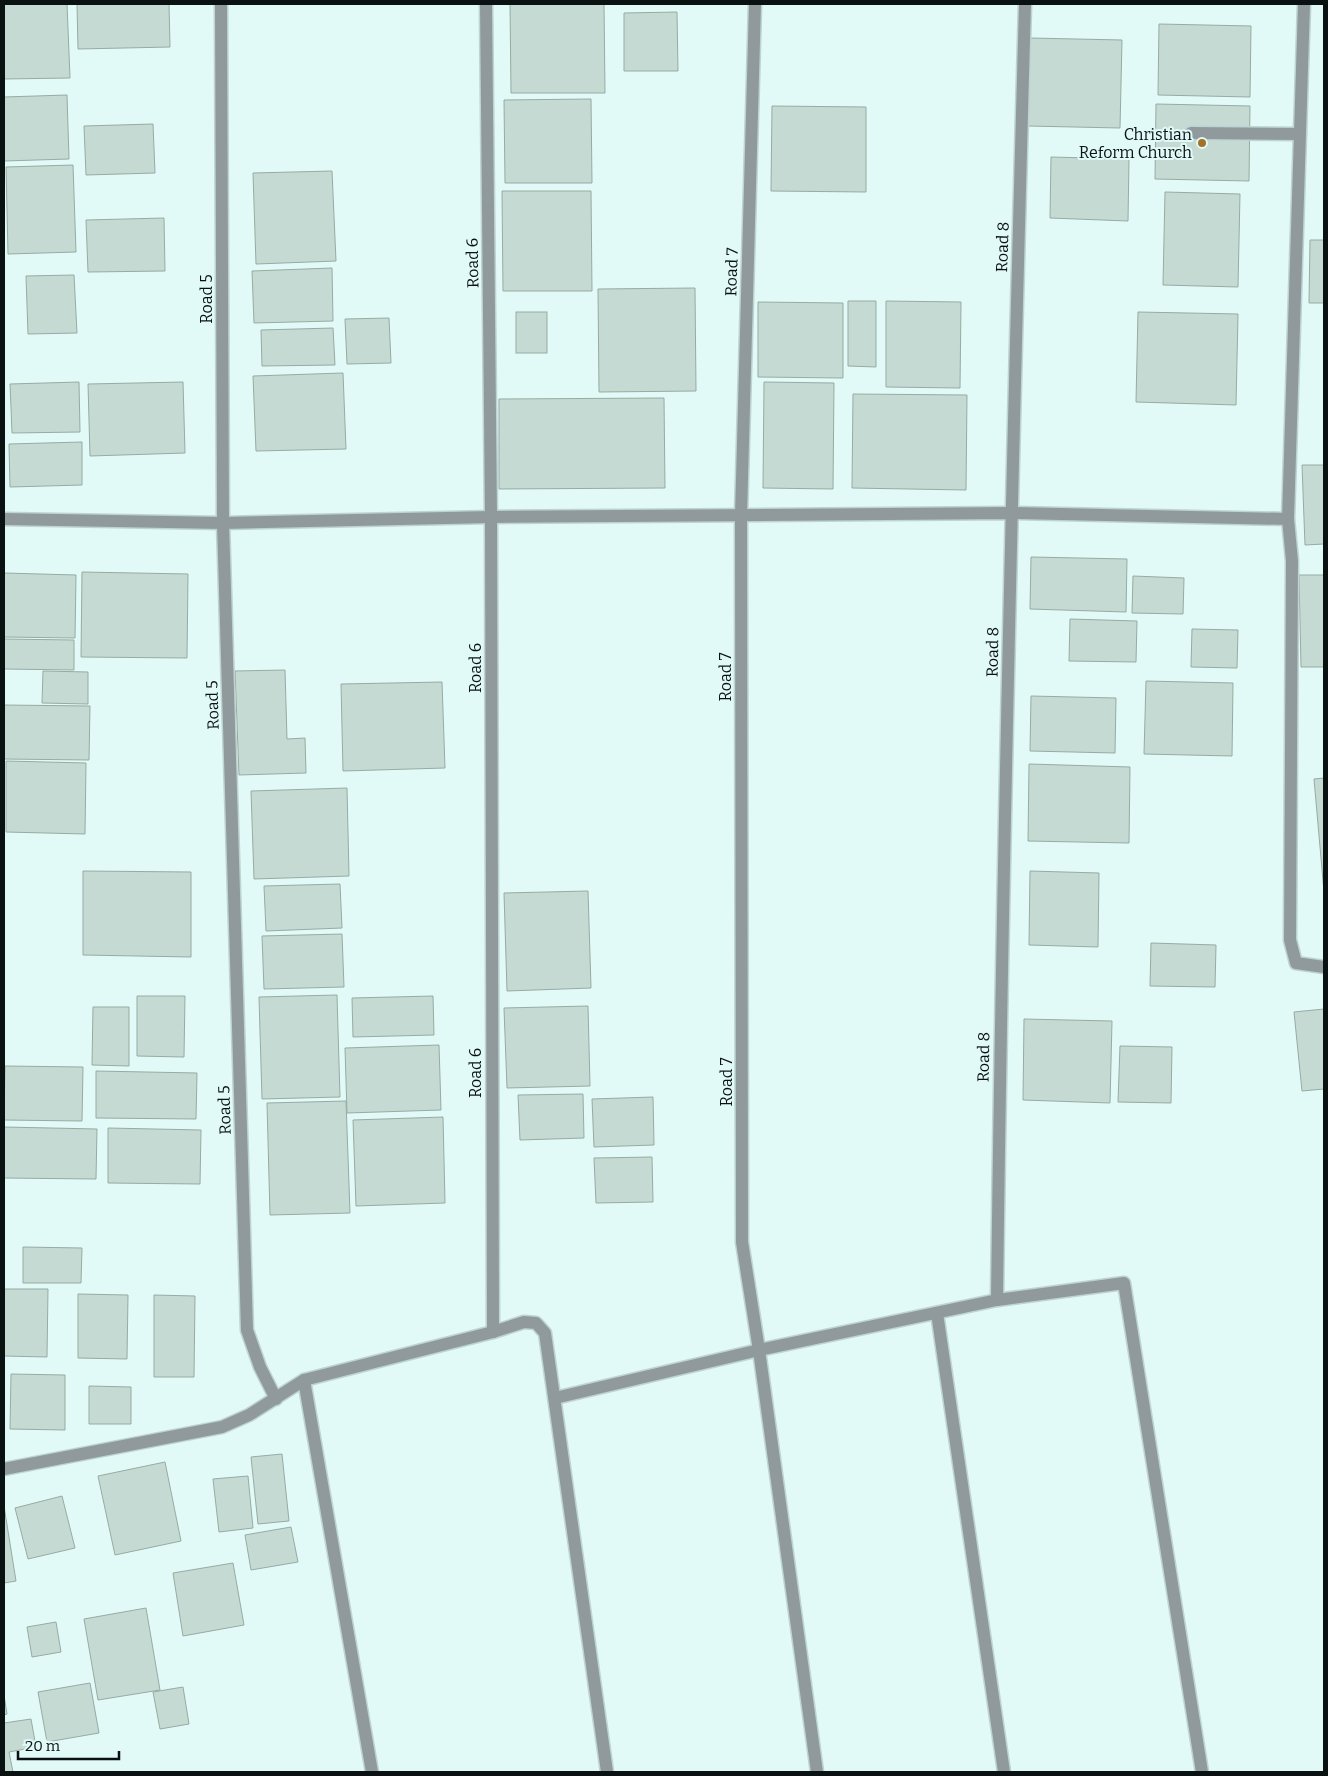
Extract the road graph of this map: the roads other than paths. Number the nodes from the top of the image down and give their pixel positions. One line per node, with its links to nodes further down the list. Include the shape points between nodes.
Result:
1 (221, 4): 13 (street, Road 5)
2 (486, 4): 10 (street, Road 6)
3 (755, 4): 9 (street, Road 7)
4 (1025, 4): 8 (street, Road 8)
5 (1304, 4): 7 (street)
6 (1190, 133): 7 (street)
7 (1300, 134): 12 (street)
8 (1011, 513): 9 (street); 12 (street); 15 (street, Road 8)
9 (741, 515): 10 (street); 18 (street, Road 7, via 742,1242)
10 (492, 516): 13 (street); 17 (street, Road 6)
11 (4, 519): 13 (street)
12 (1288, 519): 14 (street, via 1292,561 1290,940 1296,963)
13 (223, 523): 21 (street, Road 5, via 248,1330 260,1367)
14 (1324, 967)
15 (997, 1300): 16 (street); 27 (street, via 1124,1283)
16 (936, 1312): 18 (street); 26 (street)
17 (493, 1332): 19 (street); 20 (street, via 524,1322 536,1323 545,1333)
18 (759, 1350): 20 (street); 25 (street, Road 7)
19 (304, 1380): 21 (street); 23 (street)
20 (555, 1398): 24 (street)
21 (276, 1399): 22 (street, via 222,1428)
22 (4, 1469)
23 (372, 1772)
24 (607, 1772)
25 (817, 1772)
26 (1004, 1772)
27 (1202, 1772)

